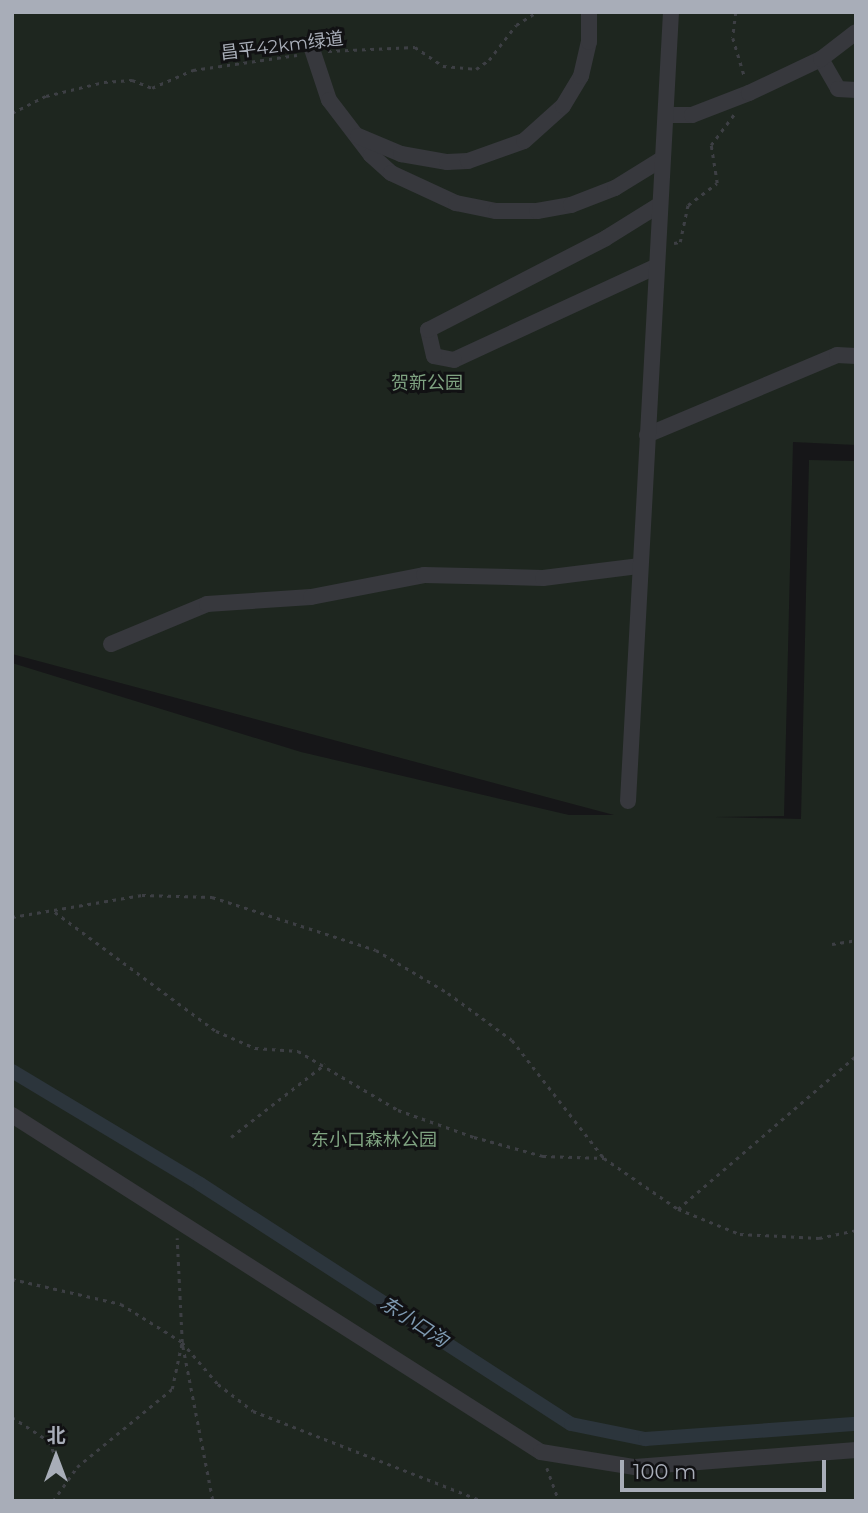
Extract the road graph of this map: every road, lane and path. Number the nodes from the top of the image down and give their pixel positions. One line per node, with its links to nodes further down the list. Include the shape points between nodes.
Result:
1 (537, 12): 6 (path, 昌平42km绿道, via 516,25 489,61 476,69 443,66 415,47)
2 (589, 12): 12 (street, via 589,42 581,76 563,106 524,141 468,161 438,162 401,154)
3 (671, 12): 11 (street)
4 (736, 12): 9 (path, via 733,38)
5 (856, 32): 7 (street)
6 (310, 48): 10 (path, 昌平42km绿道, via 193,70 152,88 132,80 104,82 46,96); 12 (street, via 329,100)
7 (821, 59): 8 (street, via 838,89); 9 (street)
8 (856, 90)
9 (749, 93): 11 (street, via 692,115); 15 (path, via 711,145 717,184 688,205 680,242)
10 (12, 113)
11 (666, 115): 13 (street)
12 (353, 133): 13 (street, via 391,173 456,203 496,211 571,205 615,188)
13 (662, 159): 14 (street)
14 (659, 205): 15 (street); 16 (street, via 607,239 428,330 434,356 454,360)
15 (656, 247): 16 (street)
16 (655, 267): 18 (street)
17 (856, 356): 18 (street, via 837,355)
18 (647, 435): 19 (street)
19 (640, 566): 20 (street, via 544,578 424,575 311,597 207,604); 21 (street)
20 (111, 644)
21 (628, 801)
22 (54, 912): 23 (path); 27 (path, via 216,1031 255,1048 298,1051); 30 (path, via 142,895 212,897 376,950 512,1040)
23 (12, 917)
24 (856, 940): 25 (path)
25 (832, 944)
26 (856, 1056): 31 (path)
27 (325, 1063): 29 (path); 30 (path, via 398,1111 474,1137 543,1156)
28 (12, 1115): 32 (street)
29 (231, 1137)
30 (604, 1158): 31 (path)
31 (678, 1209): 33 (path, via 740,1234 820,1238)
32 (177, 1220): 35 (path); 37 (street)
33 (856, 1230)
34 (12, 1279): 35 (path, via 121,1304)
35 (182, 1342): 39 (path, via 172,1389 77,1467); 41 (path); 42 (path, via 218,1384 253,1411)
36 (12, 1417): 39 (path, via 48,1441)
37 (541, 1451): 38 (street, via 635,1467); 43 (path)
38 (856, 1451)
39 (67, 1481): 40 (path)
40 (53, 1501)
41 (213, 1501)
42 (483, 1501)
43 (559, 1501)

